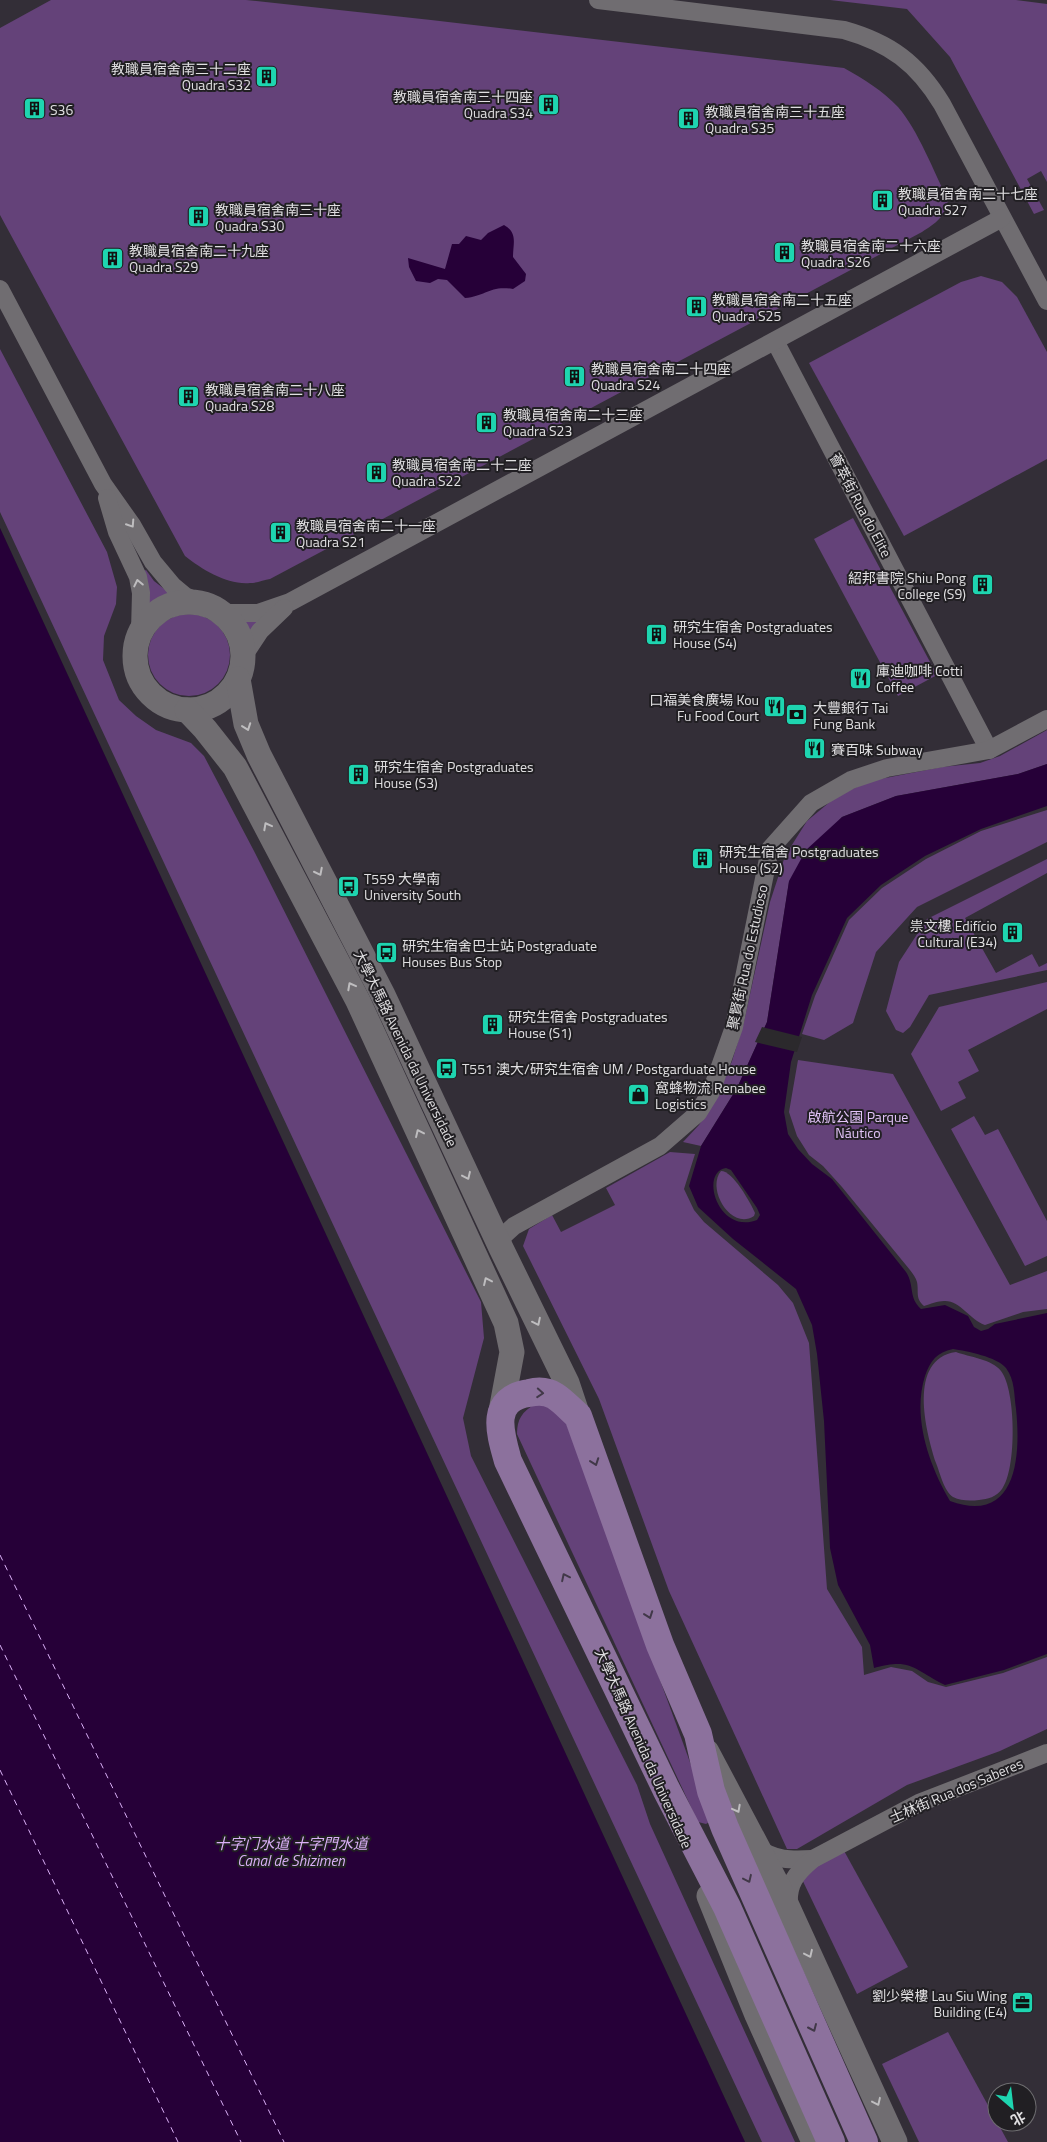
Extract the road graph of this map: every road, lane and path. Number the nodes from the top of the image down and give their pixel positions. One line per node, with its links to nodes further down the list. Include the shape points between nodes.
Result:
1 (598, 0): 2 (street, via 822,26 884,44 917,69 931,86)
2 (1002, 218): 4 (street); 5 (street)
3 (0, 289): 6 (street)
4 (1047, 301)
5 (775, 341): 8 (street); 14 (street, 薈萃街 Rua do Elite)
6 (103, 484): 7 (street, one-way to 7, via 164,577 185,596); 10 (street, one-way to 6, via 138,577 117,532)
7 (200, 602): 9 (main road); 10 (main road, via 165,606)
8 (290, 602): 9 (street, via 258,613); 11 (street, via 260,631)
9 (223, 613): 11 (main road, via 240,637)
10 (140, 631): 12 (main road, via 134,662 138,677 158,701 172,708)
11 (241, 668): 12 (main road, via 232,688 217,702 208,707); 15 (main road, 大學大馬路 Avenida da Universidade, one-way to 15, via 246,724 259,755 383,995)
12 (187, 710): 18 (main road, 大學大馬路 Avenida da Universidade, one-way to 12, via 512,1352 506,1323 358,1001 236,767)
13 (1047, 719): 14 (street, 聚賢街 Rua do Estudioso)
14 (989, 750): 16 (street, 聚賢街 Rua do Estudioso, via 887,768 851,780 811,803 770,849 734,1027 711,1092 698,1113 660,1146)
15 (483, 1210): 16 (street, via 494,1220 507,1223 517,1216); 17 (main road, 大學大馬路 Avenida da Universidade)
16 (531, 1215): 17 (street, via 503,1236)
17 (501, 1248): 19 (main road, 大學大馬路 Avenida da Universidade, one-way to 19, via 567,1383)
18 (501, 1412): 19 (main road, 大學大馬路 Avenida da Universidade, one-way to 19, via 512,1399 538,1391 555,1396); 22 (main road, 大學大馬路 Avenida da Universidade, one-way to 18, via 508,1461 499,1430)
19 (578, 1416): 20 (main road, 大學大馬路 Avenida da Universidade, one-way to 20, via 660,1645)
20 (698, 1734): 23 (main road, 大學大馬路 Avenida da Universidade, one-way to 23); 28 (main road, one-way to 28, via 711,1791 728,1835)
21 (1047, 1753): 24 (street, 士林街 Rua dos Saberes, via 919,1803)
22 (666, 1789): 26 (main road, 大學大馬路 Avenida da Universidade, via 730,1950); 27 (main road, via 727,1907)
23 (757, 1847): 24 (street, via 776,1858); 25 (main road, 大學大馬路 Avenida da Universidade)
24 (813, 1859): 25 (street, via 800,1870 789,1890)
25 (790, 1913): 29 (main road, 大學大馬路 Avenida da Universidade, one-way to 29)
26 (814, 2142)
27 (831, 2142)
28 (864, 2142)
29 (895, 2142)

